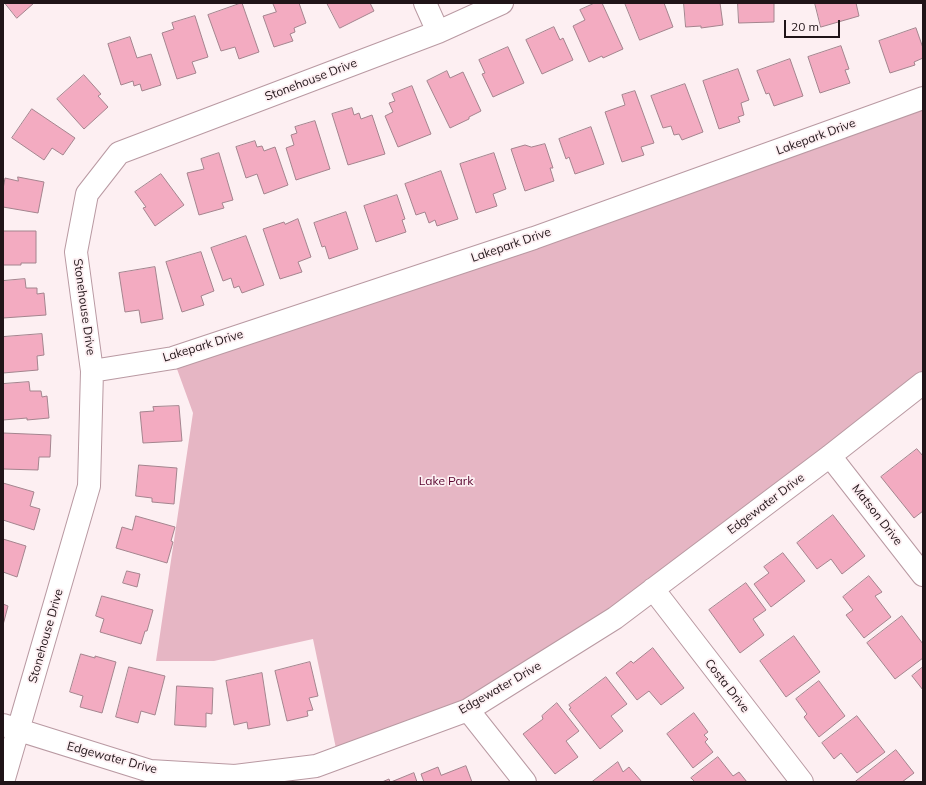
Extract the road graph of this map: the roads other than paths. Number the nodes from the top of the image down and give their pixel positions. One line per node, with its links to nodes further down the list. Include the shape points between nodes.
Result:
1 (425, 3): 3 (street)
2 (502, 3): 3 (street, Stonehouse Drive)
3 (438, 32): 5 (street, Stonehouse Drive, via 119,153 88,194 76,252)
4 (923, 98): 5 (street, Lakepark Drive, via 534,238 173,358)
5 (92, 371): 11 (street, Stonehouse Drive, via 89,486)
6 (923, 383): 7 (street, Edgewater Drive)
7 (830, 456): 8 (street, Matson Drive); 9 (street, Edgewater Drive)
8 (923, 575)
9 (653, 590): 10 (street, Edgewater Drive, via 615,618); 14 (street, Costa Drive)
10 (468, 710): 11 (street, Edgewater Drive, via 316,766 235,776 150,771); 13 (street)
11 (11, 728): 12 (street, Stonehouse Drive)
12 (3, 782)
13 (525, 782)
14 (802, 782)

